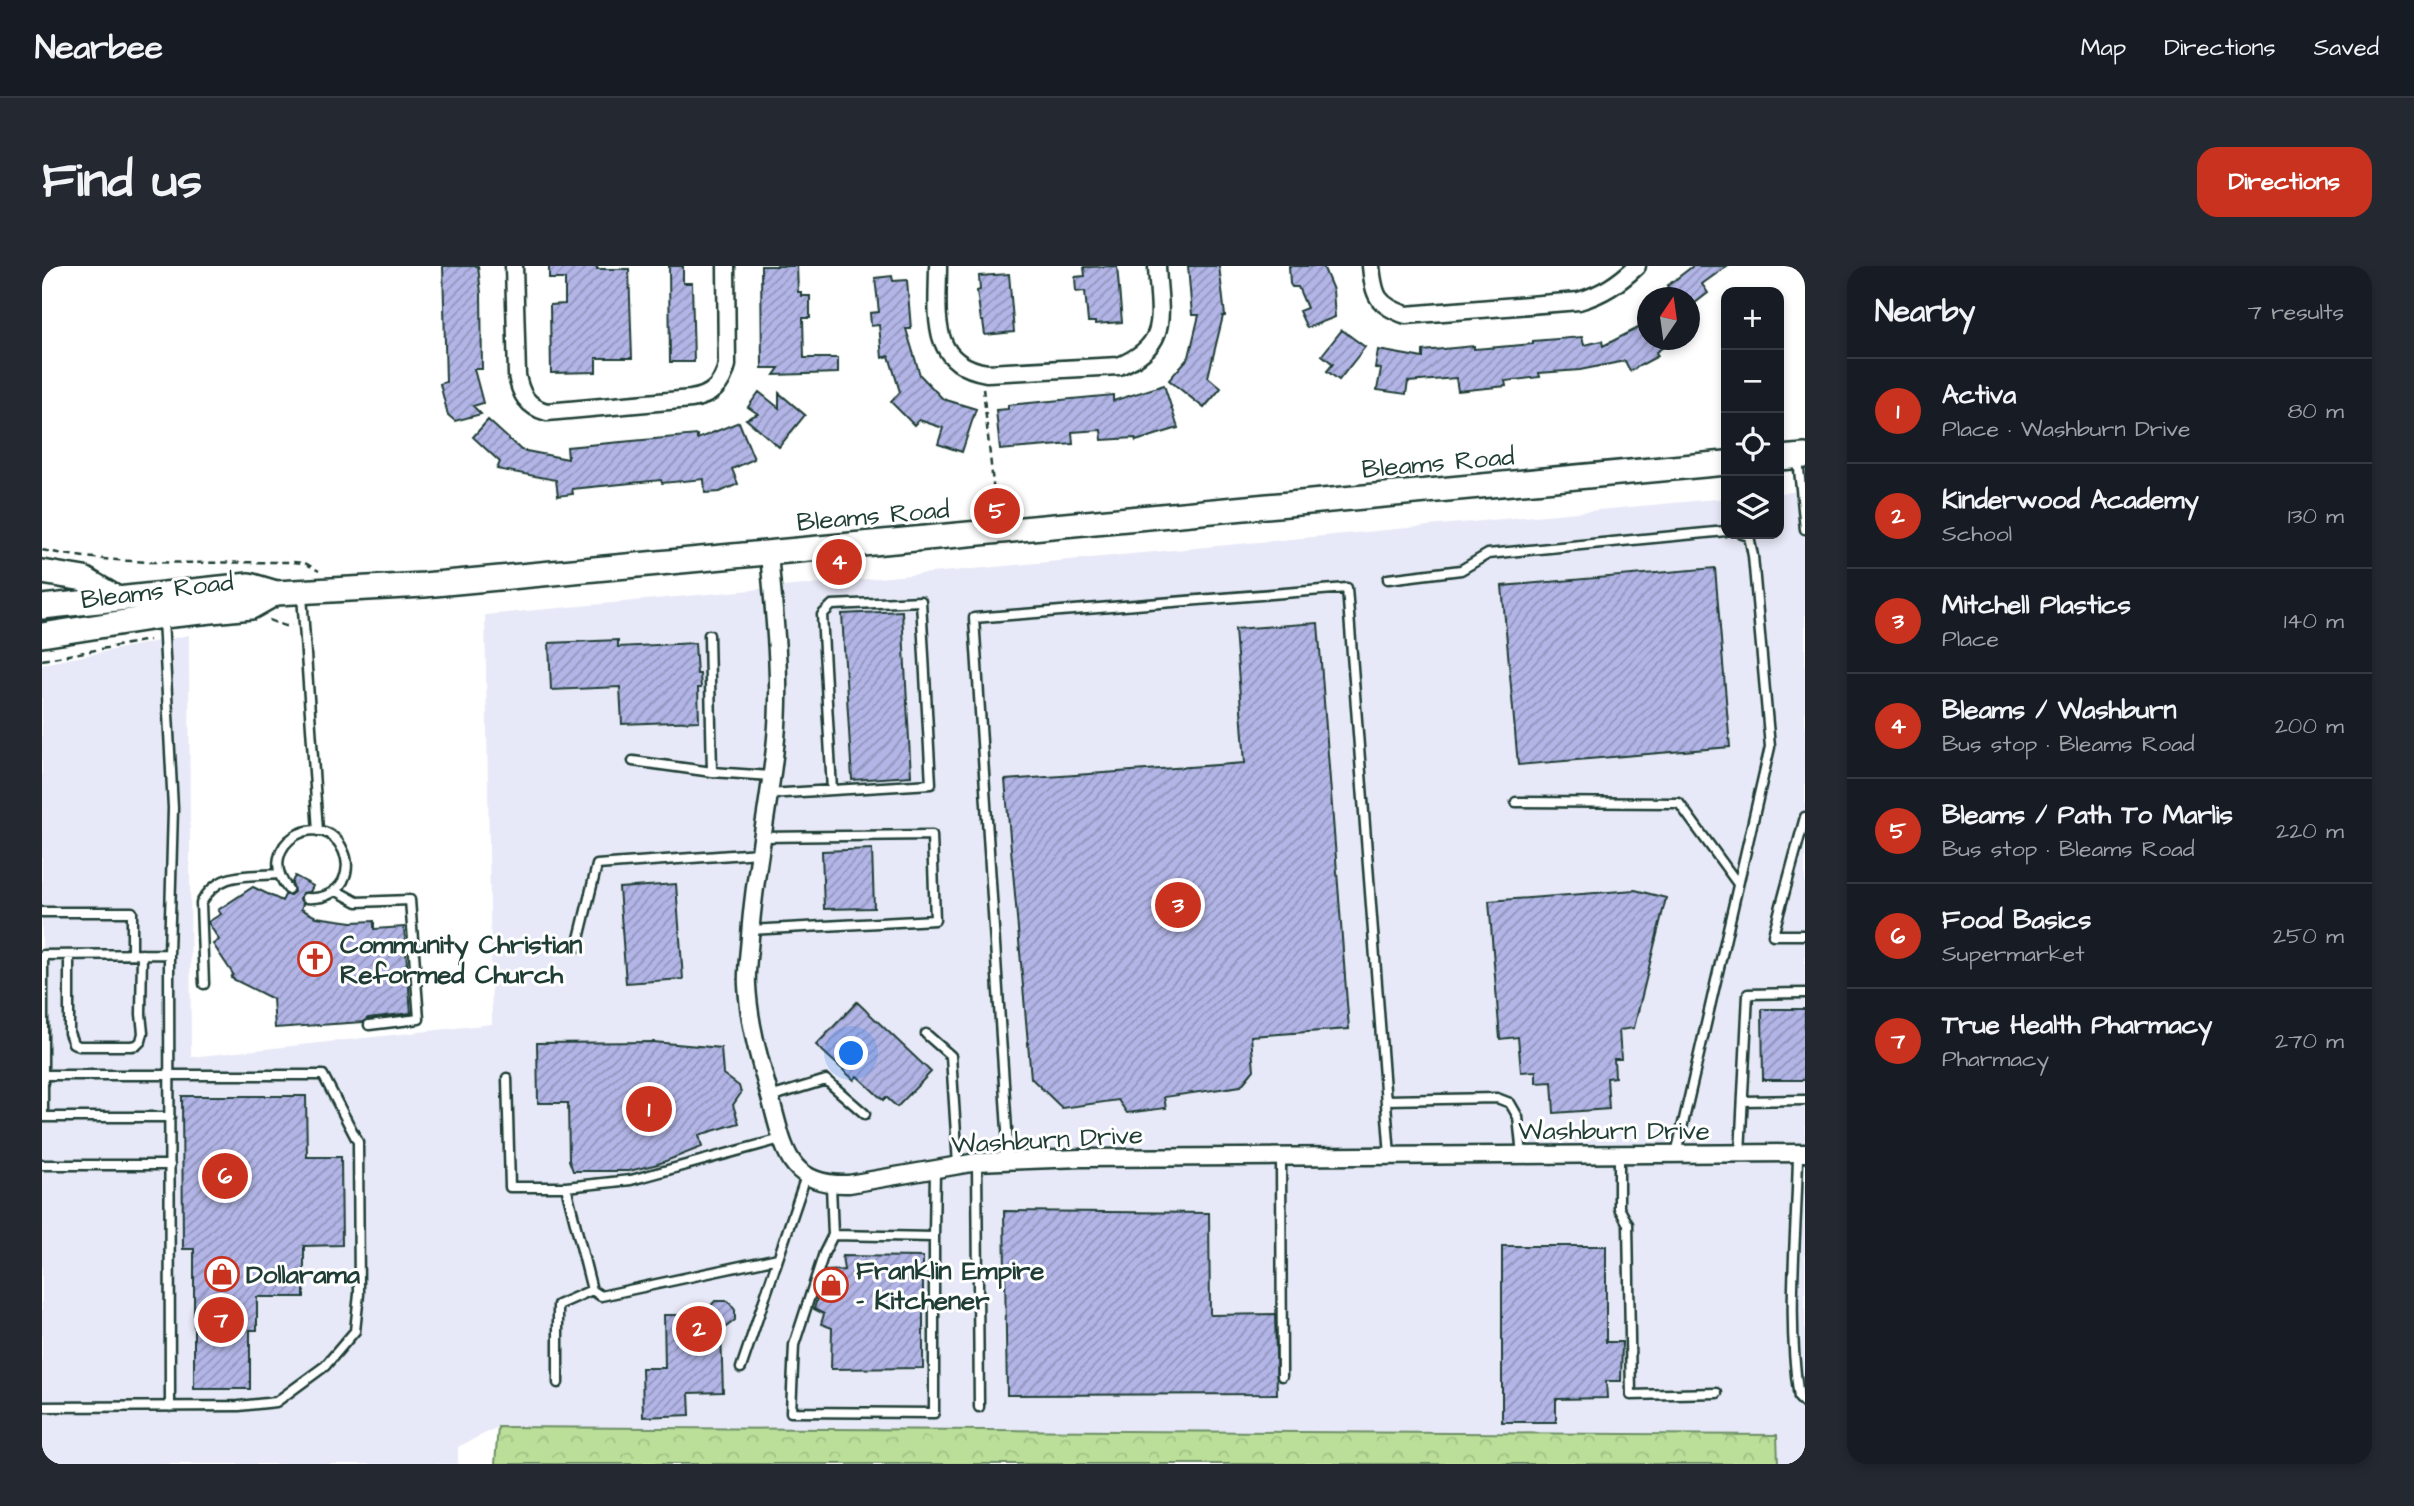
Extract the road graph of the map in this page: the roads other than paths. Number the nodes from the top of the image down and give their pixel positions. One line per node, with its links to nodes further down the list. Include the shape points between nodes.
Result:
1 (514, 266): 2 (street, via 519,389 531,405 547,412 691,399 714,390 724,379 727,365)
2 (726, 266)
3 (938, 266): 4 (street, via 940,339 955,362 987,373 1119,366 1137,359 1157,337)
4 (1157, 266)
5 (1371, 266): 6 (street, via 1377,296 1387,309 1406,315 1579,300 1619,283)
6 (1637, 266)
7 (1794, 457): 9 (lane)
8 (1721, 463): 12 (main road, Bleams Road)
9 (1805, 526)
10 (1721, 531): 14 (lane, via 1488,554 1461,570)
11 (1750, 539): 32 (lane, via 1770,747)
12 (769, 553): 15 (main road, Bleams Road); 24 (street, via 780,681)
13 (42, 572): 17 (main road, via 84,579)
14 (1388, 579)
15 (302, 592): 16 (main road, Bleams Road); 29 (lane)
16 (276, 593): 17 (main road, Bleams Road, via 248,585); 19 (main road, Bleams Road, via 251,607)
17 (116, 598): 18 (main road, Bleams Road)
18 (42, 607)
19 (163, 616): 20 (main road, Bleams Road); 43 (lane, via 173,808)
20 (42, 635)
21 (709, 635): 23 (lane)
22 (633, 761): 23 (lane)
23 (712, 772): 24 (lane)
24 (771, 776): 26 (street)
25 (832, 790): 25 (lane, via 931,783 921,601 832,605 822,615); 26 (lane)
26 (768, 794): 30 (street)
27 (1516, 802): 32 (lane, via 1679,803)
28 (1805, 817): 38 (lane, via 1773,935)
29 (318, 831): 31 (lane, via 302,832 287,842 279,857); 34 (lane, via 335,838 345,853 344,879)
30 (760, 845): 37 (street); 37 (lane, via 932,835 935,920); 39 (lane, via 597,865)
31 (279, 874): 33 (lane); 45 (lane, via 224,878 207,892 201,903)
32 (1738, 884): 61 (lane)
33 (288, 889)
34 (335, 890): 35 (lane, via 324,897); 47 (lane, via 357,902 410,900 419,1019)
35 (306, 898)
36 (42, 912): 41 (lane, via 132,912)
37 (750, 930): 52 (street, via 747,983 754,1040)
38 (1805, 935)
39 (577, 947)
40 (43, 954): 44 (lane); 49 (lane)
41 (132, 954): 42 (lane); 44 (lane)
42 (142, 954): 43 (lane); 44 (lane, via 143,1033 141,1041 131,1046 73,1043 69,1033)
43 (169, 954): 50 (lane)
44 (69, 955)
45 (204, 984)
46 (1805, 993): 55 (lane, via 1748,994)
47 (369, 1025)
48 (926, 1034): 71 (lane, via 951,1056)
49 (43, 1075): 50 (lane); 57 (lane)
50 (170, 1075): 58 (lane); 86 (lane, via 323,1075 358,1142 359,1266 355,1331 325,1366 276,1402)
51 (507, 1078): 75 (lane, via 510,1186)
52 (770, 1097): 56 (lane, via 826,1080); 59 (street)
53 (1386, 1100): 63 (lane, via 1497,1098 1510,1102 1518,1117); 65 (lane); 67 (lane, via 1347,588 974,618)
54 (1805, 1100): 55 (lane)
55 (1743, 1101): 62 (lane)
56 (865, 1114)
57 (43, 1117): 58 (lane)
58 (170, 1117): 70 (lane)
59 (781, 1139): 73 (street, via 796,1168); 75 (lane, via 631,1181)
60 (1801, 1153): 62 (street, Washburn Drive); 84 (lane, via 1792,1338 1799,1398)
61 (1676, 1154): 62 (street, Washburn Drive); 64 (street, Washburn Drive)
62 (1740, 1154)
63 (1522, 1155): 64 (street, Washburn Drive); 65 (street, Washburn Drive)
64 (1619, 1155): 83 (lane, via 1619,1208 1628,1224 1631,1395)
65 (1390, 1156): 66 (street, Washburn Drive)
66 (1281, 1157): 67 (street, Washburn Drive); 81 (lane)
67 (1009, 1161): 68 (street, Washburn Drive)
68 (977, 1162): 71 (street, Washburn Drive); 87 (lane)
69 (42, 1165): 70 (lane)
70 (170, 1165): 86 (lane)
71 (958, 1165): 72 (street, Washburn Drive)
72 (935, 1169): 74 (street, Washburn Drive); 77 (lane)
73 (806, 1176): 74 (street, Washburn Drive); 78 (lane)
74 (831, 1185): 76 (lane)
75 (566, 1187): 79 (lane)
76 (833, 1235): 77 (lane); 77 (lane, via 793,1345 791,1412 934,1413)
77 (934, 1237)
78 (778, 1258): 79 (lane, via 601,1296); 80 (lane)
79 (592, 1290): 82 (lane, via 558,1305)
80 (741, 1368)
81 (1282, 1376)
82 (558, 1382)
83 (1717, 1393)
84 (1805, 1404)
85 (42, 1407): 86 (lane)
86 (170, 1407)
87 (979, 1407)

